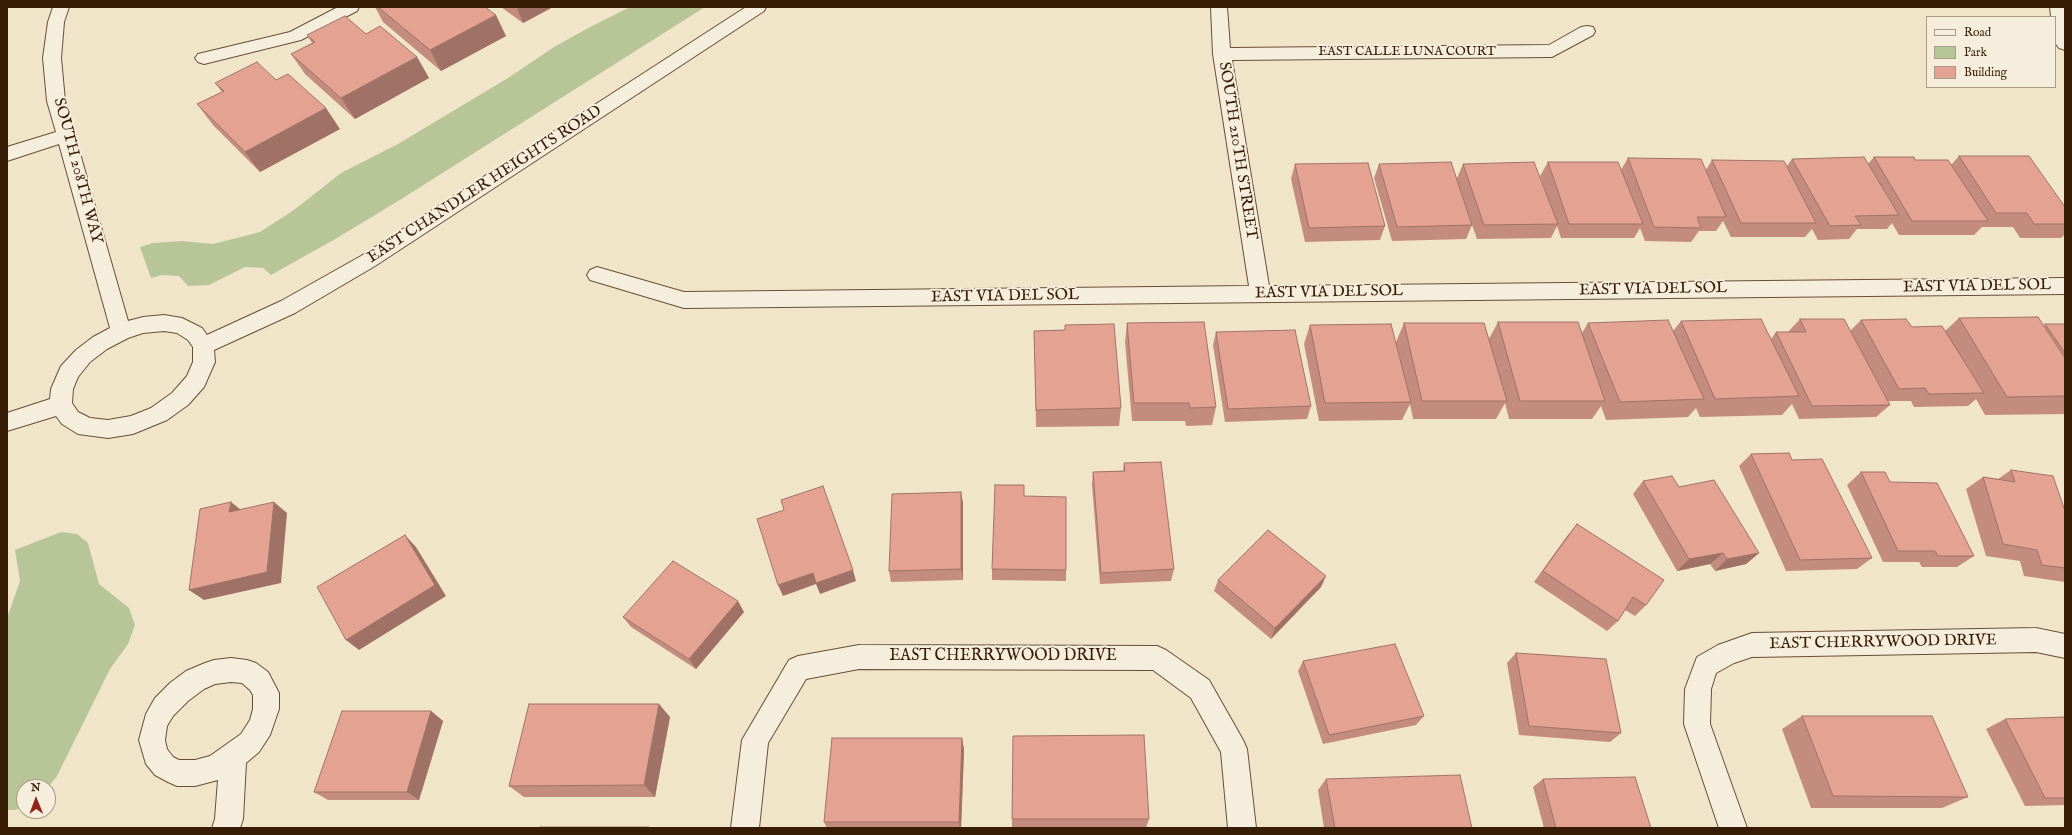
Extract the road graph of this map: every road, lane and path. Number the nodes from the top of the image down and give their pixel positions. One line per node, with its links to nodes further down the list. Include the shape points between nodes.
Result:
1 (61, 7): 10 (street, SOUTH 208TH WAY, via 56,22 52,58 56,101)
2 (351, 7): 9 (street, via 295,36)
3 (758, 7): 16 (street, EAST CHANDLER HEIGHTS ROAD, via 368,261 288,307)
4 (1219, 7): 8 (street, SOUTH 210TH STREET)
5 (2058, 7): 7 (street)
6 (1587, 31): 8 (street, EAST CALLE LUNA COURT, via 1552,51)
7 (2065, 44)
8 (1222, 54): 14 (street, SOUTH 210TH STREET)
9 (204, 58)
10 (65, 136): 11 (street); 15 (street, SOUTH 208TH WAY)
11 (7, 154)
12 (597, 275): 14 (street, EAST VIA DEL SOL, via 684,300)
13 (2065, 286): 14 (street, EAST VIA DEL SOL)
14 (1260, 294)
15 (122, 332): 16 (street, via 143,325 164,323 182,326 195,334); 17 (street, via 100,343 69,372 62,389)
16 (203, 346): 17 (street, via 204,362 196,380 184,394 159,414 133,425 108,429 86,427 70,418)
17 (61, 405): 18 (street)
18 (7, 422)
19 (2065, 646): 24 (street, EAST CHERRYWOOD DRIVE, via 2036,640 1752,645 1727,653 1706,665 1698,689 1697,724)
20 (233, 757): 20 (street, via 250,743 261,726 266,708 266,693 259,680 247,672 214,672 195,680 179,692 161,712 152,740 155,755 164,766 177,773 195,773 215,768); 21 (street, via 229,819)
21 (226, 828)
22 (745, 828): 23 (street, EAST CHERRYWOOD DRIVE, via 755,740 798,668 859,657 1157,658 1200,689 1234,749)
23 (1242, 828)
24 (1733, 828)

